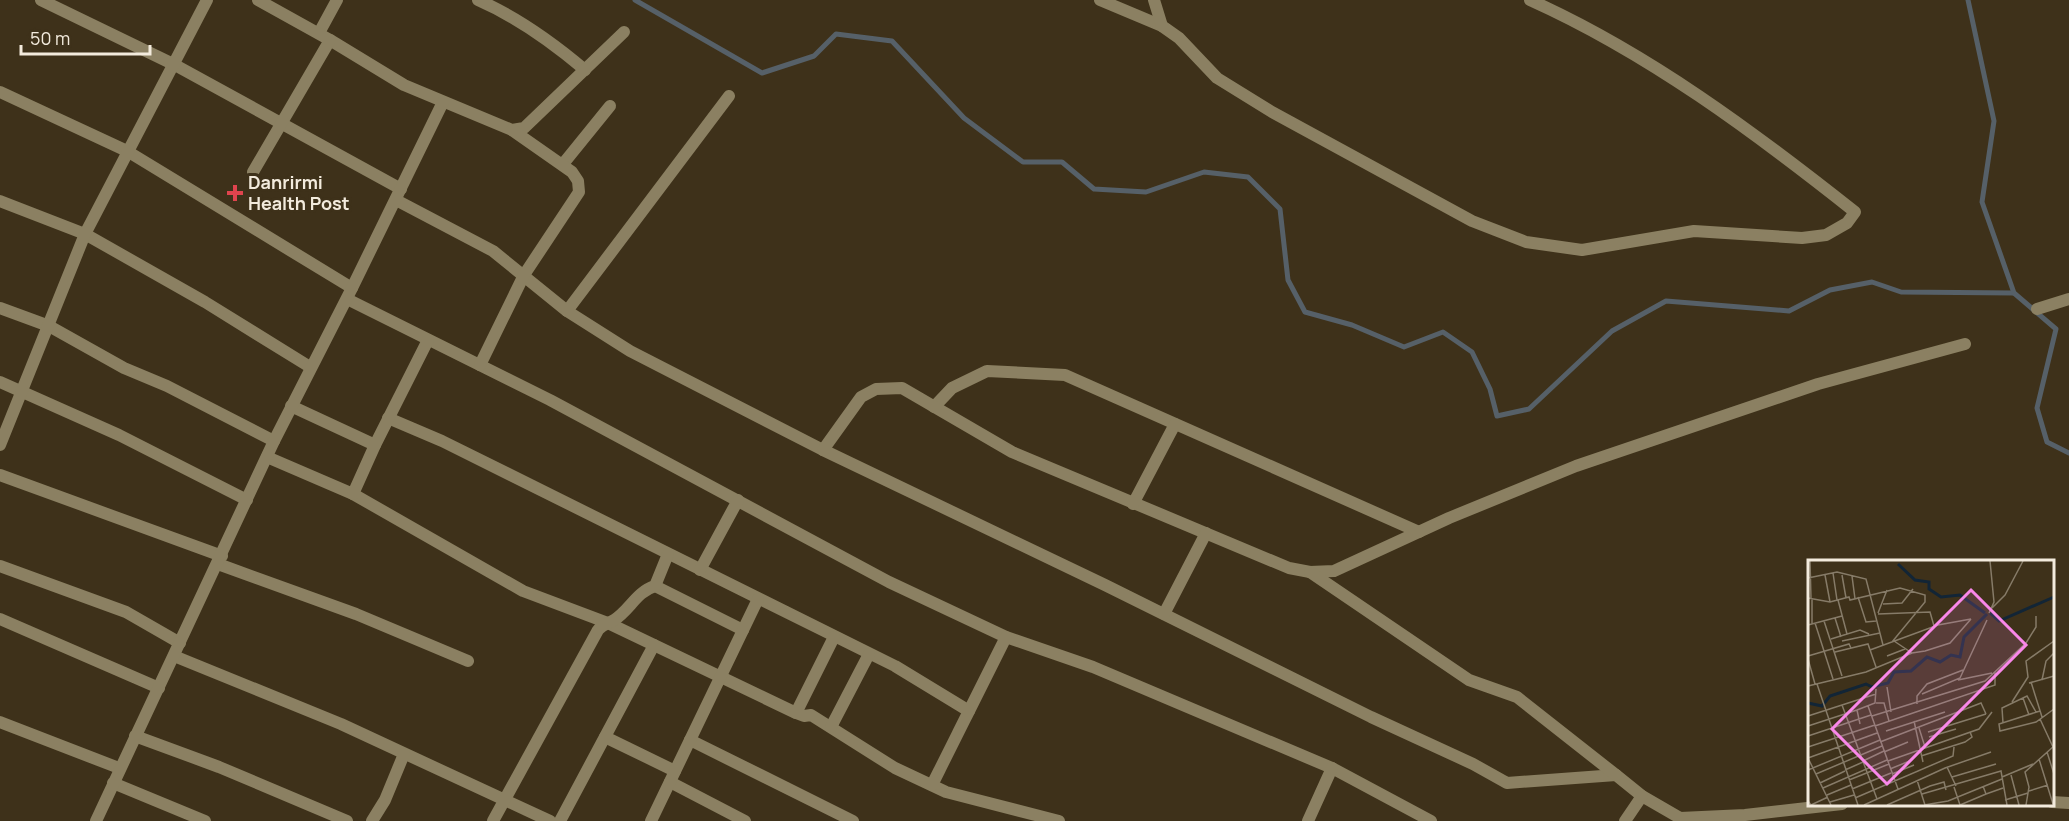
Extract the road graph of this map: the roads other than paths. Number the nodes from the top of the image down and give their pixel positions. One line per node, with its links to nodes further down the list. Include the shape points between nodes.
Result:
1 (40, 0): 12 (street)
2 (207, 0): 12 (street)
3 (258, 0): 11 (street)
4 (337, 0): 11 (street)
5 (478, 0): 13 (street, via 501,10)
6 (1100, 0): 9 (street)
7 (1154, 0): 9 (street)
8 (1530, 0): 9 (street, via 1680,82 1855,212 1847,223 1826,235 1802,238 1694,231 1582,250 1526,242 1472,220 1272,112 1217,78)
9 (1162, 26)
10 (624, 32): 13 (street)
11 (325, 36): 16 (street, via 404,85); 18 (street)
12 (175, 65): 18 (street); 20 (street)
13 (585, 70): 19 (street, via 524,128)
14 (0, 92): 20 (street)
15 (729, 96): 31 (street)
16 (443, 102): 19 (street); 23 (street)
17 (610, 106): 21 (street)
18 (280, 124): 22 (street); 23 (street)
19 (513, 130): 21 (street)
20 (127, 151): 25 (street); 27 (street)
21 (563, 164): 26 (street, via 578,181 579,192)
22 (253, 172)
23 (399, 194): 26 (street, via 493,251); 27 (street)
24 (0, 201): 25 (street)
25 (85, 234): 32 (street); 36 (street, via 206,302)
26 (524, 275): 31 (street); 35 (street)
27 (349, 294): 33 (street); 36 (street)
28 (2069, 299): 30 (street)
29 (0, 308): 32 (street)
30 (2037, 309)
31 (567, 311): 46 (street, via 630,351)
32 (50, 326): 38 (street); 43 (street, via 124,368)
33 (428, 339): 35 (street); 41 (street)
34 (1965, 344): 53 (street, via 1818,384 1710,419 1576,466)
35 (480, 365): 51 (street)
36 (310, 367): 39 (street)
37 (0, 382): 38 (street)
38 (23, 391): 44 (street); 50 (street, via 139,444)
39 (291, 406): 43 (street); 45 (street)
40 (934, 407): 42 (street, via 952,388 987,371 1047,372 1065,375); 46 (street, via 902,388 876,390 861,397); 52 (street, via 1012,452)
41 (388, 418): 45 (street); 55 (street)
42 (1175, 424): 52 (street); 53 (street)
43 (274, 441): 47 (street)
44 (0, 445)
45 (375, 445): 49 (street)
46 (823, 450): 62 (street)
47 (267, 457): 49 (street); 50 (street)
48 (0, 475): 56 (street)
49 (353, 494): 64 (street, via 523,591)
50 (247, 500): 56 (street)
51 (738, 500): 58 (street); 67 (street, via 889,582)
52 (1133, 504): 54 (street)
53 (1419, 532): 59 (street, via 1351,565 1334,571)
54 (1206, 533): 59 (street, via 1289,568); 62 (street)
55 (668, 554): 58 (street); 60 (street)
56 (220, 560): 68 (street); 72 (street)
57 (0, 566): 68 (street, via 126,612)
58 (700, 570): 61 (street)
59 (1310, 572): 85 (street, via 1469,680 1517,697)
60 (655, 586): 64 (street, via 645,589); 65 (street)
61 (758, 598): 65 (street); 66 (street)
62 (1164, 614): 85 (street, via 1506,783)
63 (0, 619): 74 (street)
64 (608, 623): 69 (street); 90 (street, via 598,630)
65 (743, 630): 73 (street)
66 (834, 637): 70 (street); 76 (street)
67 (1006, 637): 75 (street); 84 (street, via 1094,667)
68 (180, 643): 71 (street)
69 (654, 645): 73 (street); 80 (street)
70 (869, 654): 75 (street); 78 (street)
71 (174, 656): 74 (street); 82 (street, via 289,701)
72 (468, 661)
73 (720, 677): 76 (street); 81 (street)
74 (159, 688): 79 (street)
75 (969, 711): 88 (street)
76 (796, 713): 78 (street, via 811,715)
77 (0, 722): 83 (street)
78 (831, 727): 88 (street, via 896,768)
79 (135, 736): 83 (street); 96 (street)
80 (605, 737): 86 (street); 100 (street)
81 (690, 740): 86 (street); 103 (street)
82 (404, 754): 90 (street); 97 (street)
83 (119, 768): 87 (street)
84 (1332, 768): 105 (street); 106 (street)
85 (1616, 776): 89 (street)
86 (672, 777): 101 (street); 102 (street)
87 (113, 783): 94 (street); 95 (street)
88 (932, 785): 104 (street)
89 (1642, 796): 93 (street, via 1680,818); 107 (street)
90 (504, 802): 98 (street); 99 (street)
91 (2054, 802): 92 (street)
92 (2069, 803)
93 (1824, 806)
94 (96, 821)
95 (205, 821)
96 (347, 821)
97 (372, 821)
98 (493, 821)
99 (550, 821)
100 (560, 821)
101 (651, 821)
102 (745, 821)
103 (854, 821)
104 (1059, 821)
105 (1308, 821)
106 (1431, 821)
107 (1625, 821)

